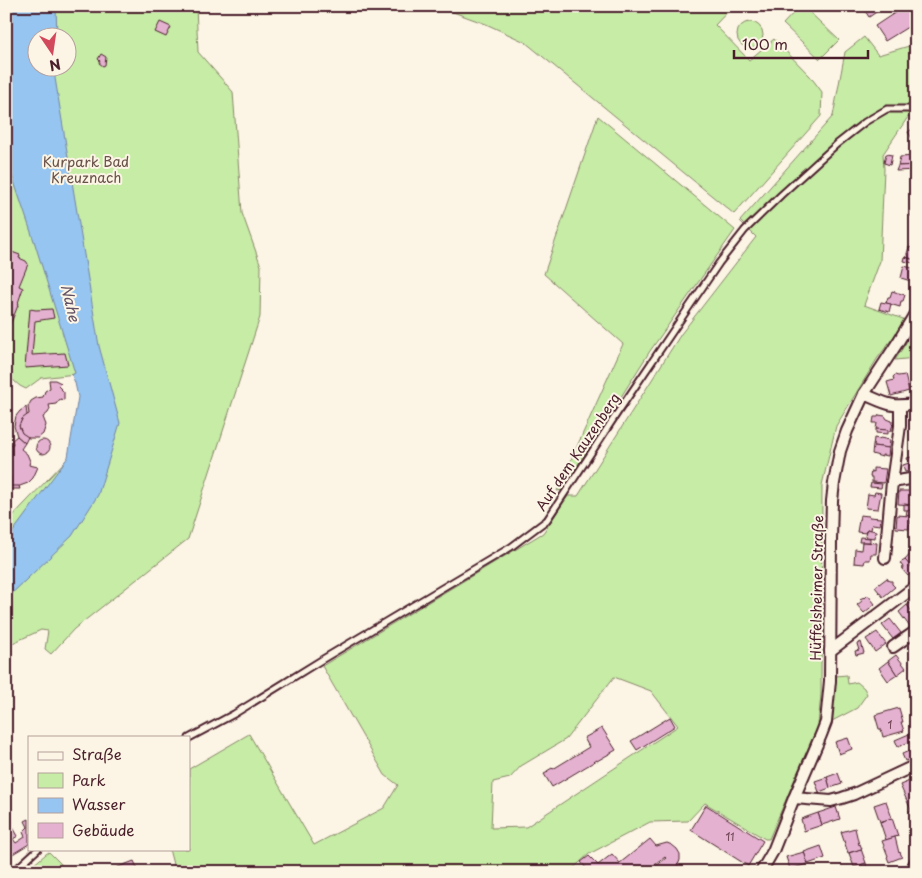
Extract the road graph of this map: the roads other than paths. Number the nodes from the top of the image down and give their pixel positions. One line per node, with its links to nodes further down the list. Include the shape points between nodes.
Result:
1 (916, 111): 13 (lane, Auf dem Kauzenberg, via 887,110 865,122 745,230 634,388 548,520 512,547)
2 (916, 312): 3 (street, Hüffelsheimer Straße)
3 (864, 394): 5 (street); 12 (street, Hüffelsheimer Straße, via 840,451 834,483)
4 (916, 403): 5 (street)
5 (900, 406): 7 (street)
6 (916, 478): 7 (street)
7 (892, 482): 8 (street)
8 (885, 558)
9 (916, 586): 12 (street)
10 (916, 631): 11 (street)
11 (893, 647)
12 (830, 651): 15 (street, Hüffelsheimer Straße, via 826,722)
13 (190, 737)
14 (916, 765): 15 (street, via 854,794 831,801)
15 (794, 798): 19 (street, Hüffelsheimer Straße)
16 (37, 850): 18 (lane)
17 (916, 861): 20 (street)
18 (13, 872)
19 (761, 872)
20 (910, 872)

